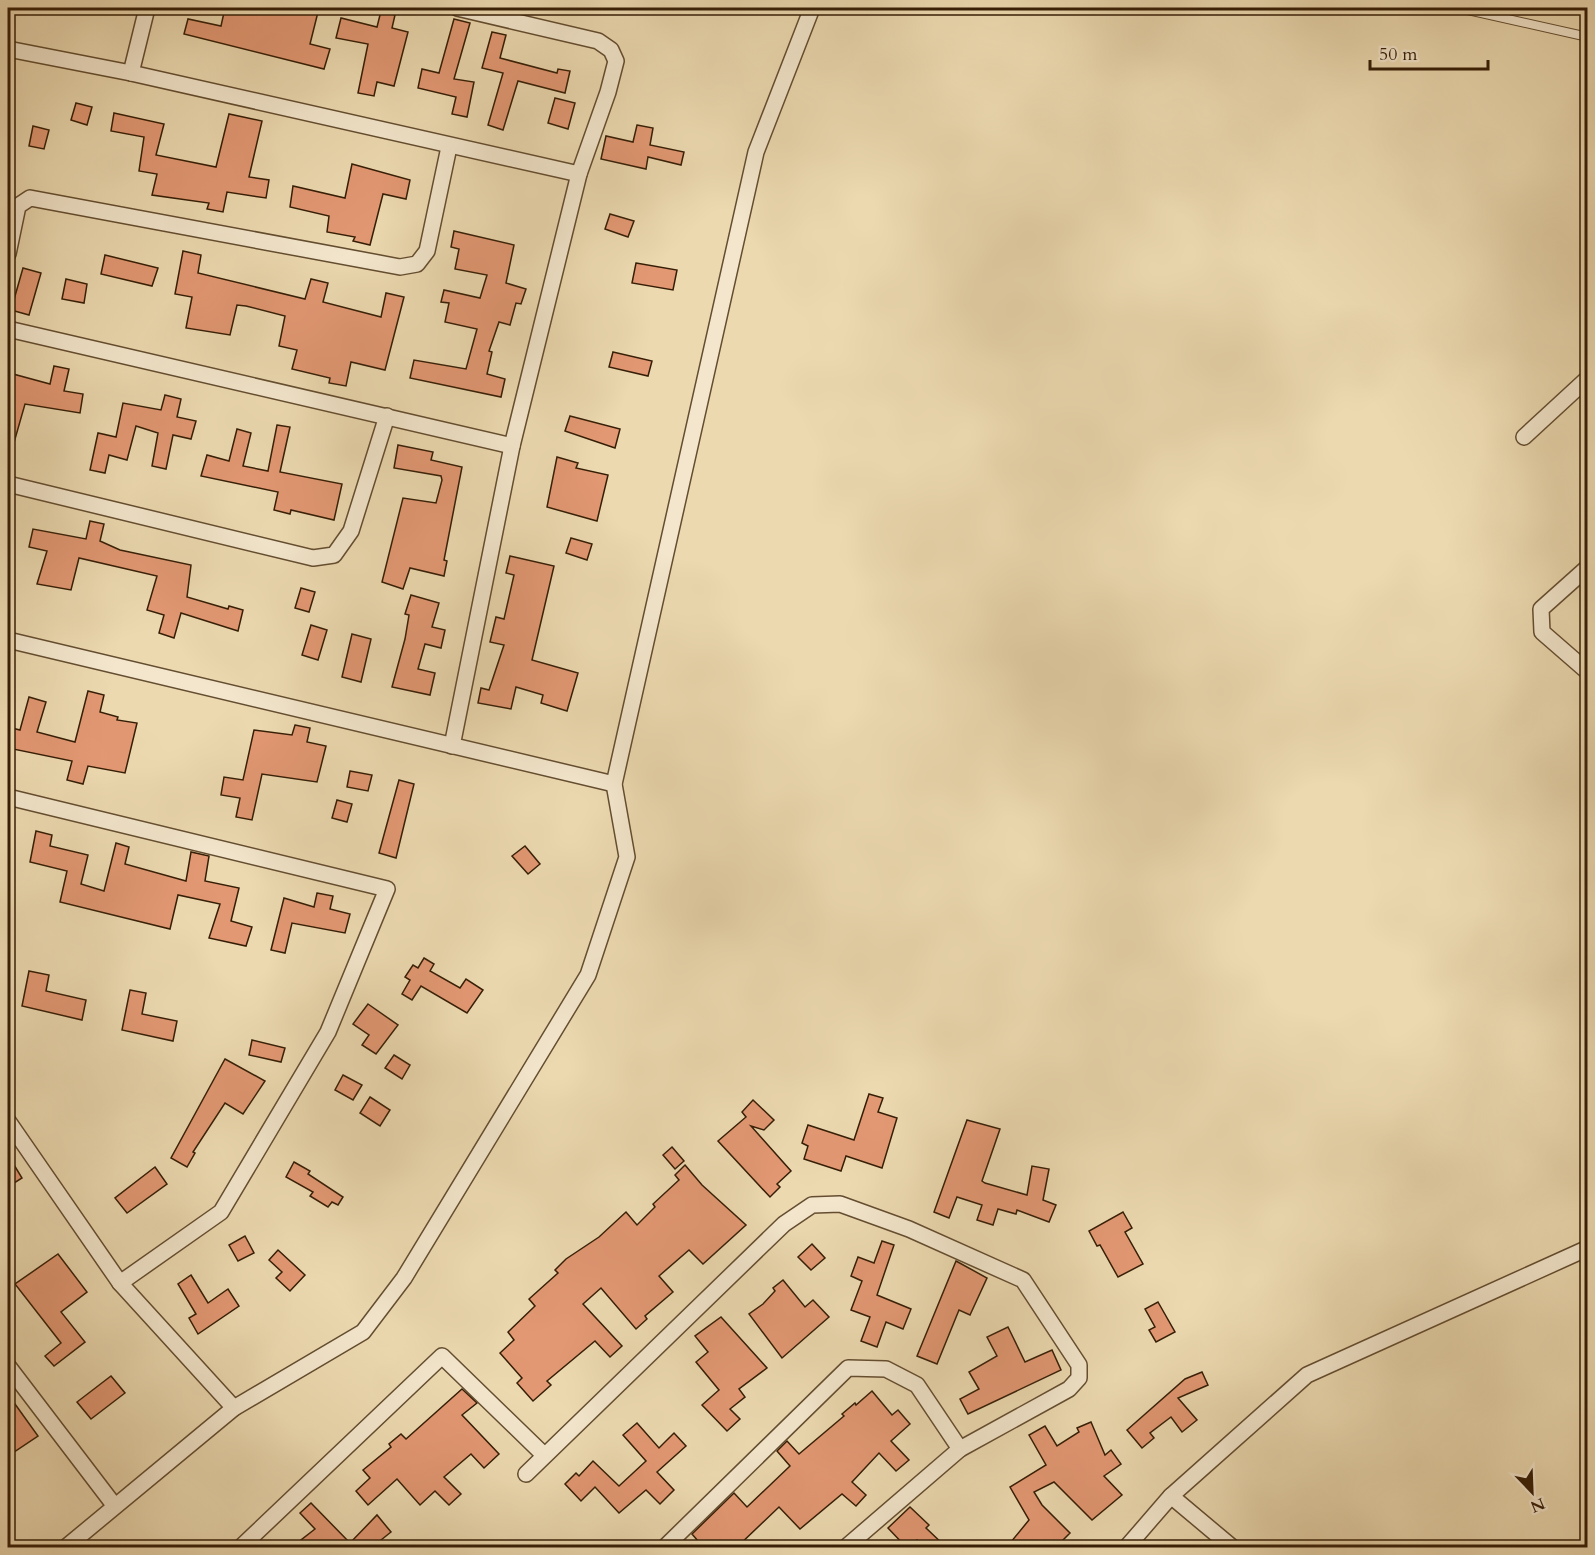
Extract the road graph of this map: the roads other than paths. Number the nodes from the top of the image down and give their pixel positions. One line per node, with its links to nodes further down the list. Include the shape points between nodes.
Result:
1 (147, 8): 7 (street)
2 (457, 8): 9 (street, via 598,41 611,50 616,61 608,92)
3 (812, 8): 21 (street, via 756,152)
4 (1459, 8): 5 (lane)
5 (1587, 37)
6 (8, 49): 7 (street)
7 (130, 73): 8 (street)
8 (448, 147): 9 (street); 10 (street, via 427,250 417,264 400,267 30,198 18,206)
9 (579, 174): 15 (street)
10 (8, 254)
11 (8, 329): 13 (street)
12 (1587, 378): 14 (street)
13 (387, 416): 15 (street); 16 (street, via 351,531 334,555 313,558)
14 (1524, 437)
15 (512, 446): 20 (street)
16 (8, 484)
17 (1587, 567): 19 (street, via 1541,609 1542,632)
18 (8, 640): 20 (street)
19 (1587, 672)
20 (452, 746): 21 (street)
21 (614, 784): 27 (street, via 627,857 588,975 404,1278 363,1332)
22 (8, 797): 25 (street, via 387,889 328,1032 220,1212)
23 (8, 1121): 25 (street)
24 (1587, 1248): 31 (street, via 1307,1375)
25 (120, 1283): 27 (street)
26 (8, 1366): 32 (street)
27 (234, 1408): 32 (street)
28 (960, 1449): 29 (street, via 1069,1389 1079,1378 1079,1365 1023,1280 909,1229 840,1204 812,1205 784,1224); 35 (street, via 917,1385 886,1369 848,1368); 36 (street)
29 (543, 1454): 30 (street); 34 (street, via 442,1356)
30 (526, 1474)
31 (1171, 1496): 37 (street); 38 (street)
32 (114, 1505): 33 (street)
33 (65, 1548)
34 (240, 1548)
35 (664, 1548)
36 (845, 1548)
37 (1126, 1548)
38 (1233, 1548)

